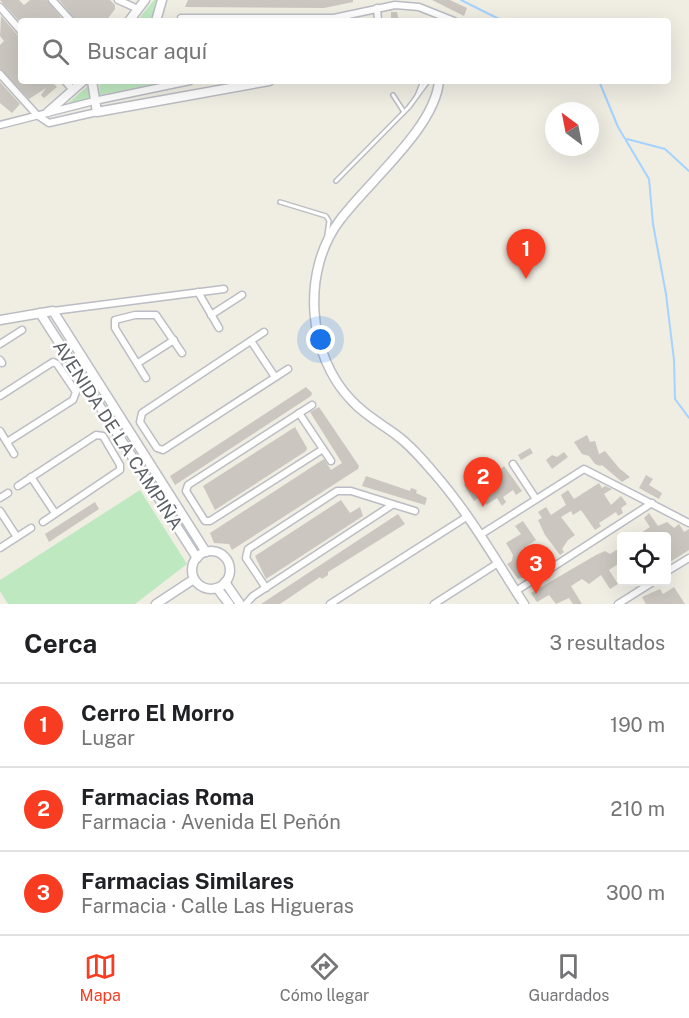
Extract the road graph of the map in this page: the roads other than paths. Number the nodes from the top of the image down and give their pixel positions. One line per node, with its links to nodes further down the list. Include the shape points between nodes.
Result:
1 (52, 0): 8 (street)
2 (118, 0): 7 (street)
3 (145, 0): 7 (street)
4 (162, 0): 10 (street)
5 (0, 7): 14 (street)
6 (377, 8): 11 (street); 12 (street); 13 (street, via 419,7)
7 (138, 9): 9 (street)
8 (68, 18)
9 (131, 18)
10 (157, 18)
11 (341, 18)
12 (378, 18)
13 (446, 18)
14 (18, 28)
15 (0, 74): 33 (street)
16 (68, 84): 25 (street)
17 (80, 84): 25 (street)
18 (92, 84): 29 (street)
19 (169, 84): 29 (street)
20 (178, 84): 26 (street)
21 (250, 84): 26 (street)
22 (422, 84): 28 (lane)
23 (426, 84): 28 (lane)
24 (438, 84): 37 (street, via 424,120 338,222)
25 (73, 90): 30 (street)
26 (181, 95): 31 (street)
27 (393, 95): 32 (lane)
28 (415, 100): 32 (lane)
29 (94, 101): 30 (street); 31 (street)
30 (48, 112): 33 (street)
31 (97, 112): 33 (street, via 49,123)
32 (405, 112): 35 (lane)
33 (37, 116): 34 (street)
34 (0, 125)
35 (336, 181)
36 (280, 202): 37 (lane, via 326,216 329,220)
37 (325, 246): 87 (street, via 314,315 335,381 369,418 416,452)
38 (224, 289): 39 (street)
39 (198, 292): 41 (street); 45 (street)
40 (242, 295): 45 (street)
41 (134, 300): 42 (street); 44 (street)
42 (53, 311): 43 (street); 66 (street, AVENIDA DE LA CAMPIÑA)
43 (40, 313): 46 (street); 56 (street, AVENIDA DE LA CAMPIÑA)
44 (135, 315): 50 (street, via 156,315); 54 (street, via 113,323)
45 (211, 315): 47 (street)
46 (0, 320)
47 (219, 328)
48 (22, 330): 52 (street)
49 (264, 332): 51 (street)
50 (174, 340): 53 (street); 54 (street)
51 (251, 341): 57 (street); 64 (street, via 142,413 140,422)
52 (0, 344)
53 (182, 353)
54 (138, 363): 59 (street)
55 (288, 369): 57 (street)
56 (77, 371): 58 (street); 67 (street, AVENIDA DE LA CAMPIÑA)
57 (275, 377): 64 (street, via 163,450 157,448)
58 (67, 378): 60 (street, via 53,362); 65 (street, via 75,392 73,400)
59 (146, 378)
60 (0, 396)
61 (312, 405): 62 (street)
62 (299, 413): 68 (street); 82 (street, via 188,485 186,491)
63 (0, 431): 65 (street)
64 (148, 433): 66 (street)
65 (7, 441): 70 (street)
66 (136, 441): 73 (street, AVENIDA DE LA CAMPIÑA)
67 (124, 445): 69 (street); 75 (street, AVENIDA DE LA CAMPIÑA)
68 (323, 449): 71 (street); 82 (street, via 210,522)
69 (111, 450): 74 (street, via 103,436 96,435); 85 (street, via 120,465 117,473)
70 (14, 454)
71 (331, 461)
72 (513, 464): 79 (street)
73 (158, 476): 75 (street); 86 (street, AVENIDA DE LA CAMPIÑA)
74 (31, 477): 76 (street); 85 (street)
75 (148, 482): 95 (street, AVENIDA DE LA CAMPIÑA)
76 (18, 486)
77 (8, 493): 78 (street)
78 (0, 498)
79 (536, 499): 80 (street, via 584,469); 91 (street)
80 (652, 503): 89 (street); 104 (street)
81 (392, 505): 84 (street); 103 (street); 103 (street, via 351,490 337,491 248,549 246,558)
82 (195, 506): 86 (street)
83 (0, 511): 92 (street)
84 (415, 511)
85 (56, 513): 88 (street)
86 (182, 514): 94 (street, AVENIDA DE LA CAMPIÑA)
87 (468, 516): 91 (street); 109 (street)
88 (43, 522)
89 (689, 523)
90 (31, 528): 92 (street)
91 (480, 536): 97 (street)
92 (17, 537): 93 (street)
93 (0, 548)
94 (206, 552): 95 (street); 100 (street, via 220,553 227,560 230,574)
95 (197, 558): 99 (street, via 192,568)
96 (689, 558): 98 (street)
97 (498, 563): 104 (street); 110 (street)
98 (671, 569)
99 (194, 579): 102 (street, via 204,587); 107 (street)
100 (225, 582): 102 (street); 105 (street)
101 (646, 586): 111 (street)
102 (217, 588): 108 (street)
103 (266, 588): 105 (street)
104 (516, 591): 106 (street)
105 (242, 603)
106 (522, 603)
107 (156, 604)
108 (229, 604)
109 (330, 604)
110 (434, 604)
111 (618, 604)

